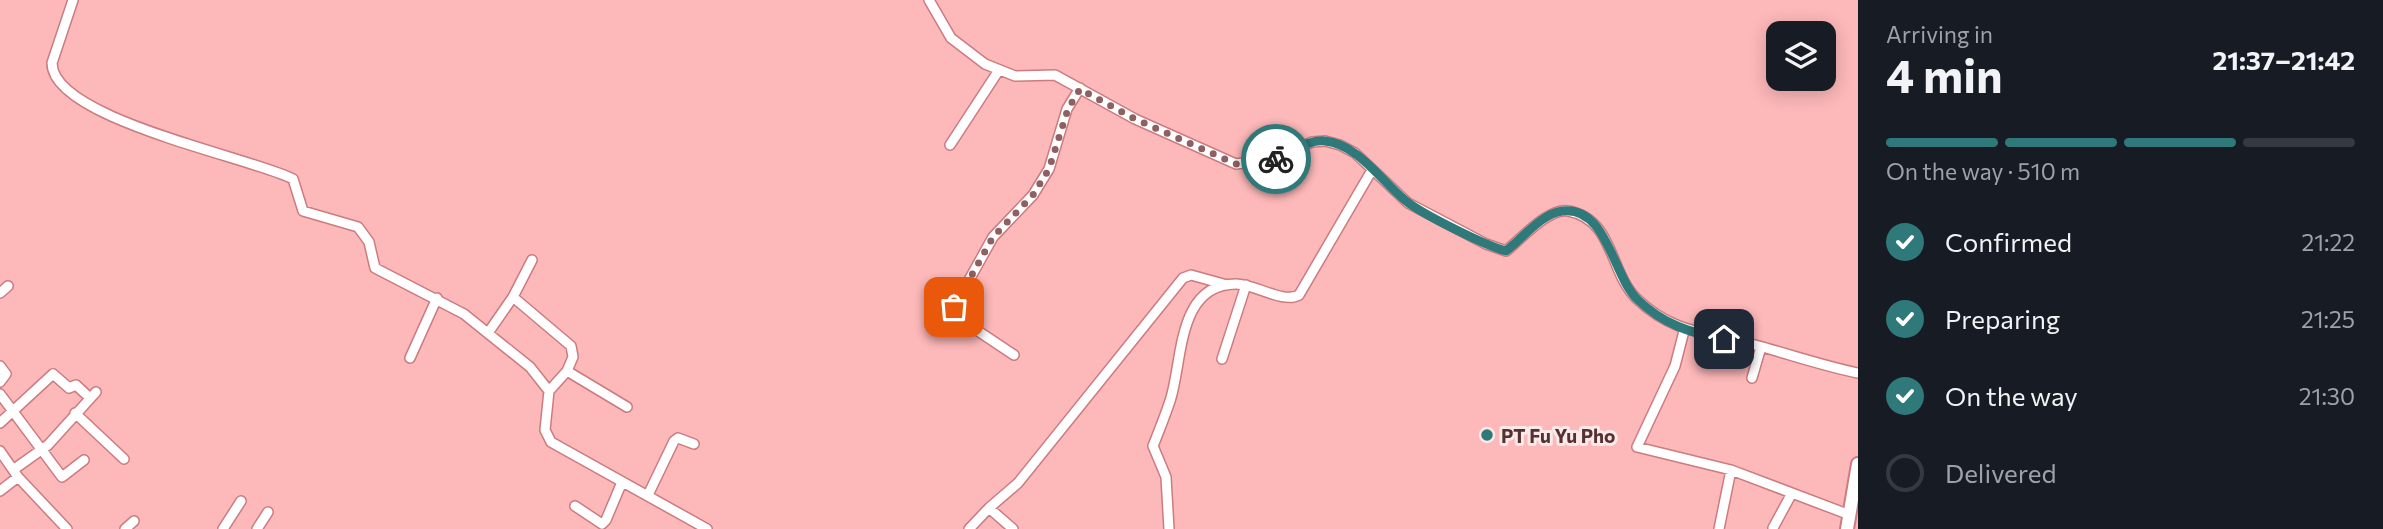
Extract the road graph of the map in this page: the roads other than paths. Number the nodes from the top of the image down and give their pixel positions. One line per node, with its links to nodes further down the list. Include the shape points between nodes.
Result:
1 (73, 0): 13 (street, via 52,63 54,73 68,88 93,107 153,135 293,179 303,211 358,226 369,242 375,268)
2 (929, 0): 3 (street, via 950,38)
3 (999, 70): 4 (street, via 1015,76 1051,74); 5 (street)
4 (1080, 89): 6 (street, via 1236,164 1278,158 1325,141 1355,153); 17 (street, via 1068,109 1049,169 1033,195 993,237 954,307 960,320)
5 (950, 145)
6 (1372, 170): 9 (street, via 1299,295 1289,298); 14 (street, via 1408,203 1506,251 1556,212 1581,216 1603,232 1633,295)
7 (532, 260): 12 (street)
8 (1227, 285): 9 (street); 45 (street, via 1191,275 1182,278 1018,482); 58 (street, via 1204,296 1193,310 1179,349 1171,399 1153,446 1167,485)
9 (1246, 285): 19 (street)
10 (8, 286): 11 (street)
11 (0, 293)
12 (513, 297): 15 (street); 21 (street, via 571,346)
13 (437, 298): 15 (street); 18 (street)
14 (1684, 331): 16 (street); 37 (street, via 1675,366 1637,447)
15 (488, 333): 25 (street, via 537,373)
16 (1761, 347): 22 (street); 23 (street)
17 (1014, 355)
18 (410, 358)
19 (1222, 359)
20 (0, 366): 24 (street, via 6,374)
21 (568, 371): 25 (street); 27 (street)
22 (1858, 373)
23 (1752, 378)
24 (0, 382)
25 (549, 391): 39 (street, via 545,430 551,442)
26 (0, 394): 28 (street)
27 (626, 407)
28 (14, 410): 29 (street, via 55,373 69,388 76,386 93,395); 30 (street); 32 (street)
29 (75, 414): 32 (street); 34 (street)
30 (0, 423)
31 (694, 444): 42 (street, via 678,438 674,441)
32 (43, 450): 35 (street, via 62,477); 38 (street)
33 (0, 451): 38 (street)
34 (124, 459)
35 (84, 460)
36 (1858, 464): 47 (main road)
37 (1731, 470): 41 (street); 59 (street)
38 (16, 474): 40 (street); 51 (street)
39 (622, 482): 42 (street); 49 (street)
40 (0, 491)
41 (1792, 493): 47 (street); 50 (street)
42 (648, 495): 55 (street)
43 (241, 501): 53 (street)
44 (575, 506): 49 (street)
45 (989, 508): 56 (street); 57 (street)
46 (268, 512): 54 (street)
47 (1850, 515): 60 (main road)
48 (134, 521): 52 (street)
49 (603, 526)
50 (1773, 528)
51 (67, 529)
52 (125, 529)
53 (223, 529)
54 (257, 529)
55 (707, 529)
56 (969, 529)
57 (1013, 529)
58 (1169, 529)
59 (1719, 529)
60 (1847, 529)

